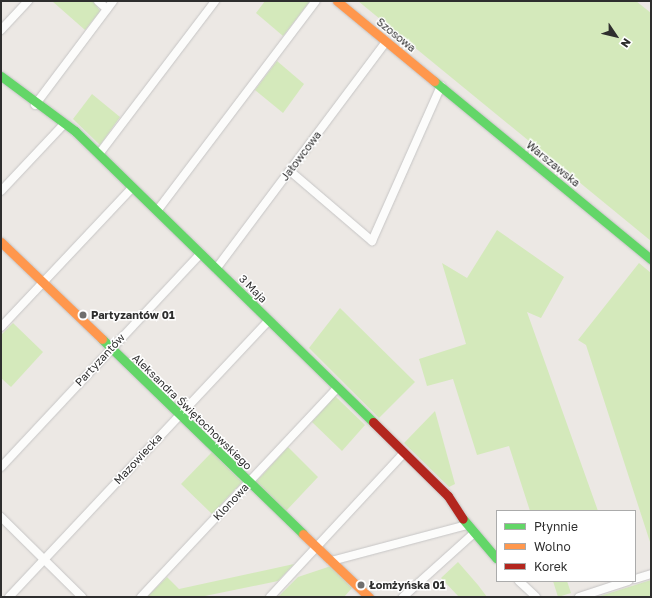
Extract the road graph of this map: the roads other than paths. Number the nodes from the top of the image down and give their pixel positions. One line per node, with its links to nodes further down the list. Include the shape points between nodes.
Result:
1 (28, 1): 8 (street)
2 (98, 1): 7 (street)
3 (113, 1): 7 (street)
4 (215, 1): 14 (street)
5 (316, 1): 18 (street)
6 (337, 1): 9 (street, Szosowa)
7 (107, 10): 12 (street)
8 (1, 30)
9 (386, 42): 11 (street, Szosowa); 15 (street, Jałowcowa)
10 (1, 76): 12 (street, 3 Maja)
11 (441, 86): 15 (street, via 372,240); 21 (street, Warszawska)
12 (35, 105): 13 (street, 3 Maja)
13 (65, 123): 14 (street, 3 Maja); 17 (street)
14 (99, 154): 16 (street, 3 Maja)
15 (290, 171): 22 (street, Jałowcowa)
16 (132, 188): 18 (street, 3 Maja); 23 (street)
17 (1, 191)
18 (157, 211): 20 (street, 3 Maja)
19 (1, 242): 23 (street, Aleksandra Świętochowskiego)
20 (200, 254): 22 (street, 3 Maja); 26 (street, Partyzantów)
21 (651, 259)
22 (216, 269): 24 (street, 3 Maja)
23 (43, 284): 25 (street); 26 (street, Aleksandra Świętochowskiego)
24 (268, 321): 27 (street, 3 Maja); 28 (street, Mazowiecka)
25 (1, 327)
26 (110, 349): 28 (street, Aleksandra Świętochowskiego); 30 (street, Partyzantów)
27 (337, 388): 29 (street, 3 Maja); 31 (street, Klonowa)
28 (178, 417): 31 (street, Aleksandra Świętochowskiego); 37 (street, Mazowiecka)
29 (403, 454): 33 (street, 3 Maja, via 456,504); 35 (street)
30 (1, 466)
31 (249, 483): 35 (street, Aleksandra Świętochowskiego); 45 (street, Klonowa)
32 (1, 517): 37 (street)
33 (467, 524): 34 (street, 3 Maja); 38 (street)
34 (474, 534): 36 (street, 3 Maja); 48 (street)
35 (316, 548): 38 (street, Aleksandra Świętochowskiego); 46 (street)
36 (496, 558)
37 (43, 560): 43 (street, Mazowiecka); 44 (street)
38 (331, 561): 47 (street, Aleksandra Świętochowskiego)
39 (651, 574): 40 (street)
40 (636, 579)
41 (520, 582): 49 (street)
42 (625, 582): 50 (street)
43 (8, 597)
44 (82, 597)
45 (141, 597)
46 (270, 597)
47 (369, 597)
48 (403, 597)
49 (536, 597)
50 (579, 597)

